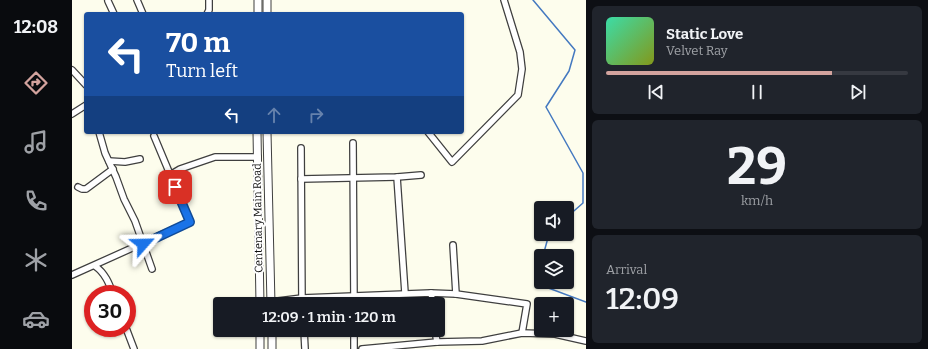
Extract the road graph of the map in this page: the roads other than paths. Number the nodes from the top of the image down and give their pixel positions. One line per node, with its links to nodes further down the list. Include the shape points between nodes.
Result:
1 (137, 0): 8 (street)
2 (209, 0): 9 (street)
3 (258, 0): 10 (street)
4 (267, 0): 11 (street)
5 (504, 0): 19 (street, via 520,52 522,69 518,95 452,162)
6 (108, 1): 7 (street)
7 (113, 12)
8 (142, 12)
9 (208, 12)
10 (258, 12)
11 (267, 12)
12 (72, 70): 13 (street)
13 (84, 83)
14 (84, 106): 15 (street)
15 (72, 114)
16 (100, 134): 25 (street)
17 (257, 134): 23 (street, Centenary Main Road)
18 (267, 134): 44 (street, Centenary Main Road)
19 (430, 134)
20 (154, 136): 27 (street)
21 (353, 143): 29 (street)
22 (301, 148): 31 (street)
23 (258, 157): 27 (street, via 215,157); 43 (street, Centenary Main Road)
24 (140, 159): 25 (street)
25 (109, 162): 26 (street)
26 (113, 169): 32 (street, via 86,189); 33 (street)
27 (170, 175): 33 (street, via 190,222)
28 (421, 175): 30 (street)
29 (354, 177): 30 (street); 31 (street); 42 (street)
30 (397, 177): 39 (street)
31 (301, 179): 45 (street)
32 (78, 187)
33 (143, 244): 35 (street); 36 (street)
34 (453, 245): 41 (street)
35 (95, 266): 37 (street); 38 (street, via 102,270)
36 (152, 269)
37 (72, 275)
38 (109, 285)
39 (405, 293): 40 (street); 42 (street)
40 (431, 293): 41 (street); 47 (street)
41 (456, 294): 48 (street, via 528,304)
42 (354, 296): 46 (street)
43 (260, 297)
44 (274, 297)
45 (302, 297)
46 (344, 297)
47 (432, 297)
48 (522, 333): 55 (street, via 482,341); 56 (street, via 555,334)
49 (129, 337): 58 (street)
50 (260, 337): 59 (street)
51 (272, 337): 60 (street)
52 (304, 337): 61 (street)
53 (354, 337): 62 (street)
54 (436, 337): 55 (street)
55 (437, 342): 57 (street)
56 (586, 342)
57 (379, 348): 63 (street)
58 (134, 349)
59 (260, 349)
60 (272, 349)
61 (305, 349)
62 (354, 349)
63 (362, 349)

